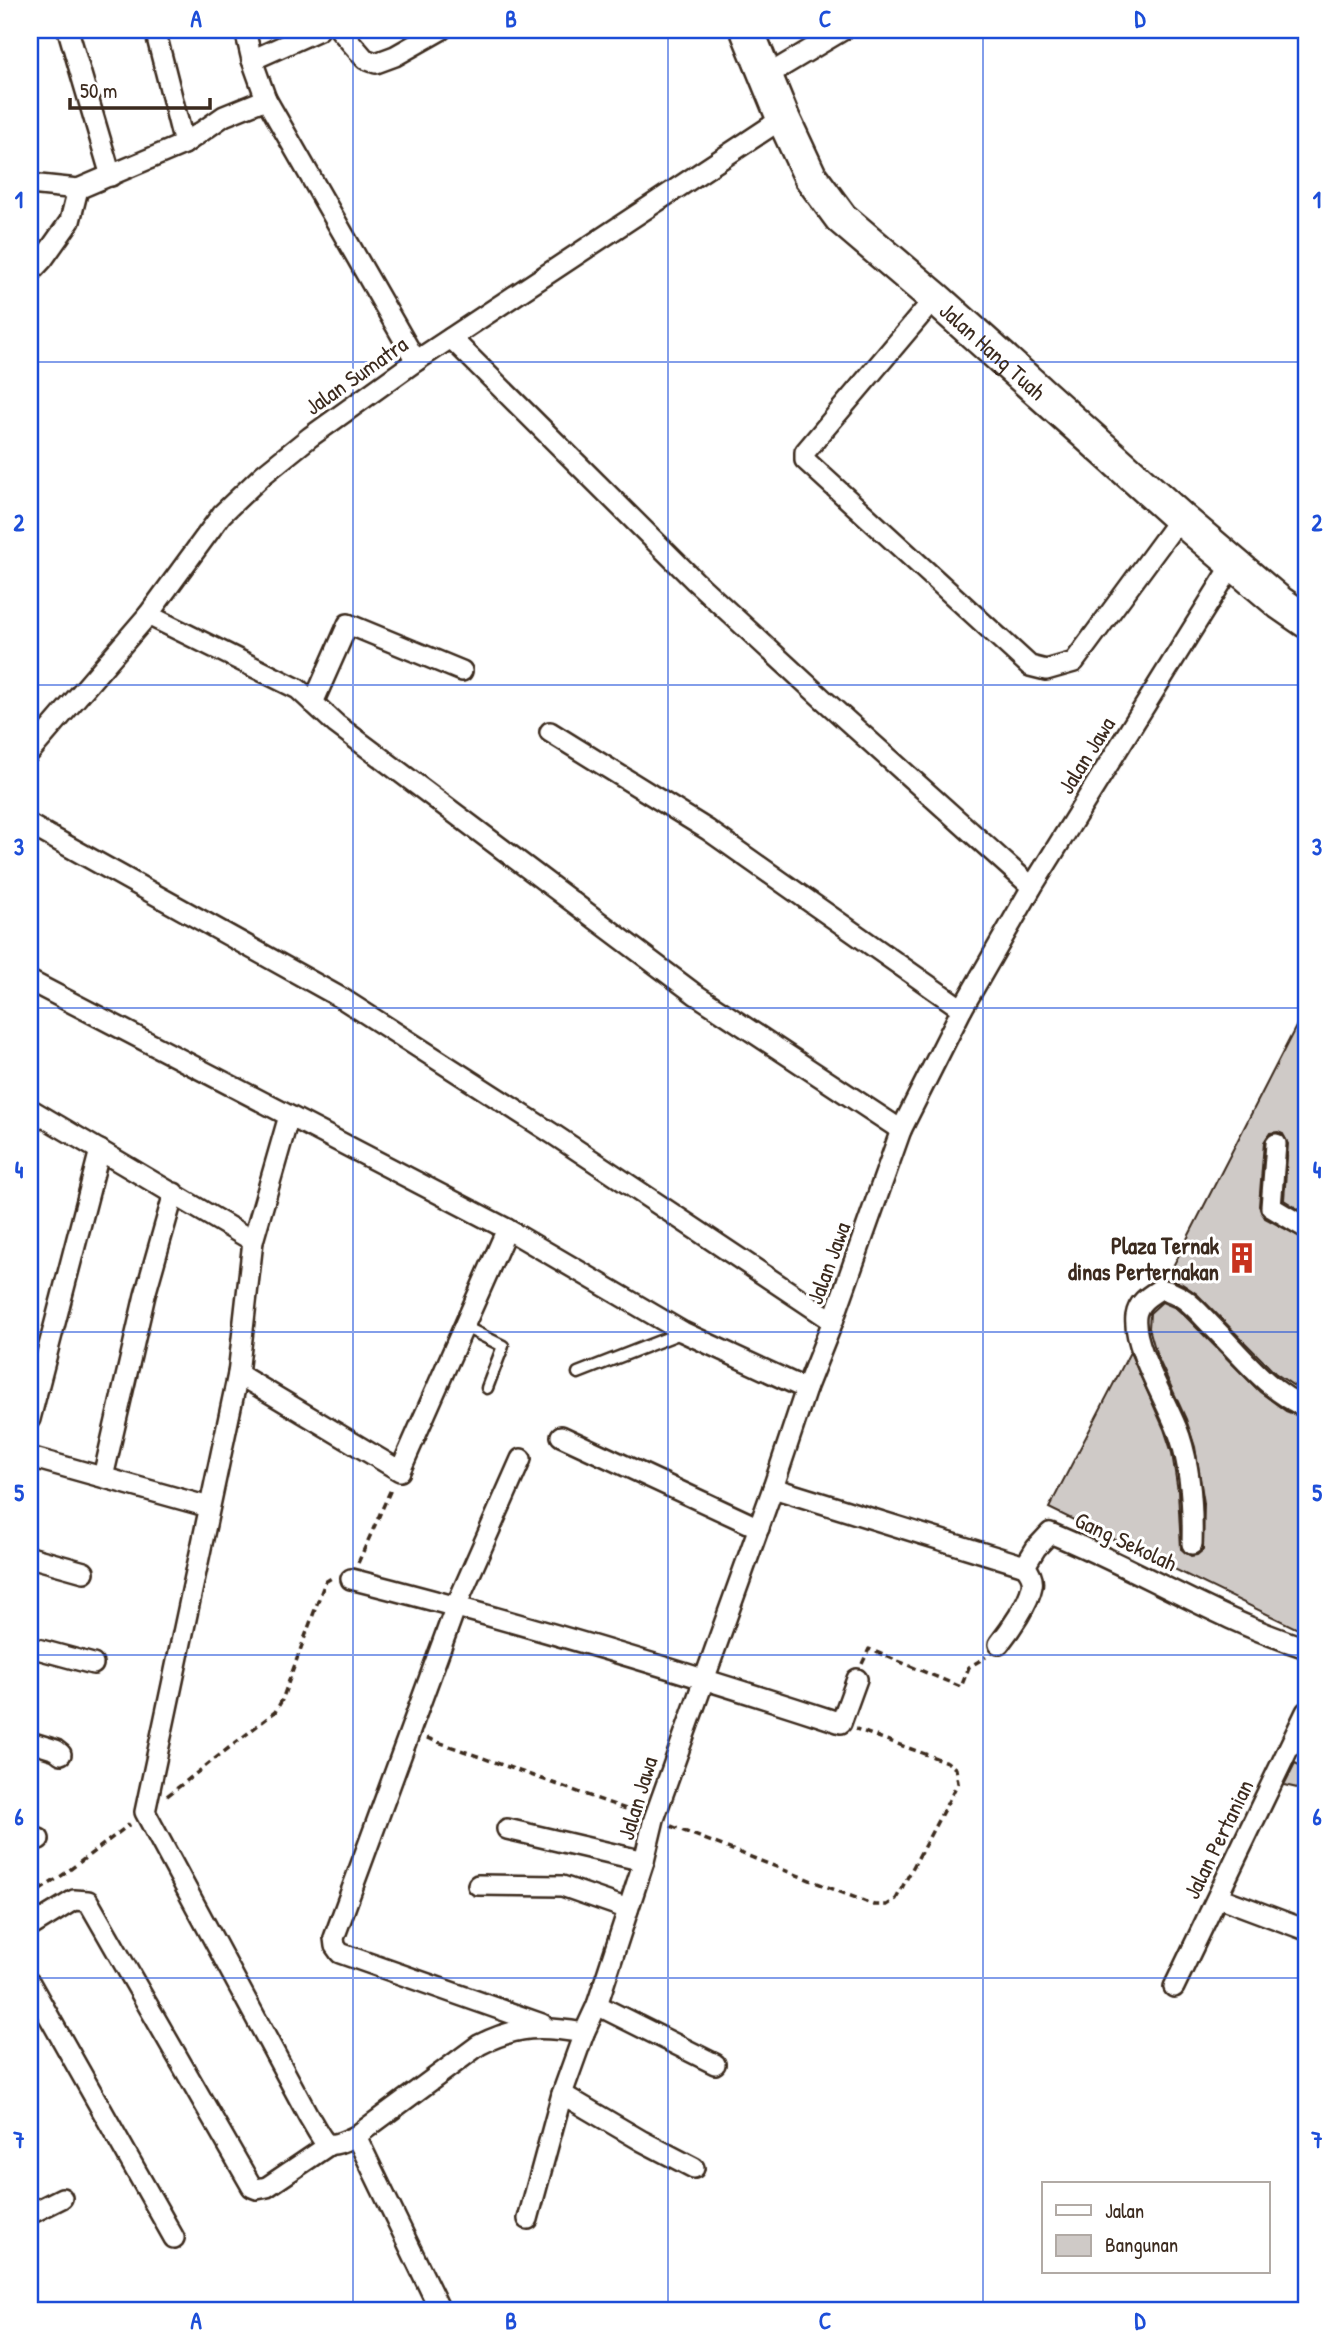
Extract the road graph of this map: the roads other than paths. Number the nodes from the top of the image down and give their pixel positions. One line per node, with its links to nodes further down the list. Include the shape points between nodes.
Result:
1 (68, 30): 14 (street)
2 (155, 30): 13 (street)
3 (245, 30): 9 (street)
4 (319, 30): 9 (street)
5 (340, 30): 6 (street, via 365,59 376,63)
6 (441, 30)
7 (747, 30): 10 (main road, Jalan Hang Tuah)
8 (843, 30): 10 (street)
9 (252, 60): 11 (street)
10 (766, 76): 12 (main road, Jalan Hang Tuah)
11 (266, 99): 13 (street, via 224,116); 20 (street)
12 (783, 118): 18 (main road, Jalan Hang Tuah, via 810,176 841,218); 19 (street, Jalan Sumatra)
13 (184, 144): 14 (street)
14 (111, 176): 16 (street)
15 (30, 184): 16 (street)
16 (78, 190): 17 (street, via 70,221)
17 (30, 273)
18 (935, 298): 21 (main road, Jalan Hang Tuah); 21 (street, via 804,457 1030,666 1046,670 1074,662)
19 (451, 338): 20 (street, Jalan Sumatra); 30 (street, via 705,590)
20 (416, 362): 23 (street, Jalan Sumatra, via 264,474 222,514)
21 (1180, 518): 22 (main road, Jalan Hang Tuah)
22 (1233, 564): 24 (main road, Jalan Hang Tuah); 30 (street, Jalan Jawa)
23 (148, 615): 26 (street, via 298,689); 28 (street, Jalan Sumatra)
24 (1306, 621)
25 (462, 671): 26 (street, via 348,624)
26 (313, 703): 35 (street, via 695,994)
27 (550, 732): 32 (street, via 708,831)
28 (30, 752)
29 (30, 825): 42 (street, via 343,999)
30 (1032, 887): 32 (street, Jalan Jawa)
31 (30, 981): 34 (street)
32 (962, 1009): 35 (street, Jalan Jawa)
33 (30, 1109): 37 (street)
34 (289, 1116): 40 (street); 41 (street)
35 (901, 1130): 42 (street, Jalan Jawa)
36 (1276, 1144): 39 (street, via 1271,1207)
37 (100, 1150): 38 (street); 50 (street)
38 (174, 1193): 41 (street); 54 (street, via 145,1294)
39 (1306, 1228)
40 (507, 1229): 43 (street); 44 (street)
41 (253, 1241): 46 (street)
42 (833, 1321): 48 (street, Jalan Jawa)
43 (463, 1326): 46 (street, via 400,1471); 47 (lane, via 503,1346)
44 (683, 1332): 45 (lane); 48 (street)
45 (578, 1373)
46 (238, 1374): 56 (street)
47 (487, 1388)
48 (806, 1390): 55 (street, Jalan Jawa)
49 (1306, 1407): 58 (street, via 1270,1383 1184,1298 1160,1289 1147,1297 1136,1318 1151,1373 1183,1446 1193,1503)
50 (30, 1419)
51 (561, 1436): 57 (street)
52 (30, 1457): 54 (street)
53 (521, 1459): 63 (street)
54 (103, 1477): 56 (street)
55 (773, 1488): 57 (street, Jalan Jawa); 60 (street)
56 (209, 1507): 88 (street, via 145,1812 309,2117)
57 (759, 1528): 68 (street, Jalan Jawa)
58 (1192, 1544)
59 (30, 1557): 61 (street)
60 (1025, 1566): 64 (street, via 1032,1587); 66 (street, Gang Sekolah, via 1050,1533 1266,1635)
61 (84, 1572)
62 (351, 1579): 63 (street)
63 (456, 1606): 68 (street); 83 (street, via 334,1938 335,1946 340,1953)
64 (999, 1644)
65 (30, 1647): 67 (street)
66 (1306, 1648)
67 (93, 1664)
68 (704, 1678): 69 (street, via 841,1723); 74 (street, Jalan Jawa)
69 (856, 1679)
70 (1306, 1712): 76 (street, Jalan Pertanian)
71 (30, 1742): 72 (street)
72 (61, 1754)
73 (507, 1829): 74 (street)
74 (643, 1861): 77 (street, Jalan Jawa)
75 (478, 1885): 77 (street, via 562,1886)
76 (1218, 1896): 79 (street); 81 (street, Jalan Pertanian)
77 (628, 1909): 82 (street, Jalan Jawa)
78 (30, 1927): 88 (street, via 74,1900 88,1901 252,2187 267,2187)
79 (1306, 1930)
80 (30, 1983): 93 (street)
81 (1174, 1987)
82 (597, 2005): 84 (street, Jalan Jawa); 85 (street)
83 (549, 2027): 84 (street); 87 (street, via 512,2031 479,2045)
84 (584, 2033): 86 (street, Jalan Jawa)
85 (715, 2064)
86 (562, 2094): 89 (street); 92 (street, Jalan Jawa)
87 (356, 2136): 88 (street); 94 (street)
88 (329, 2145)
89 (694, 2168)
90 (62, 2197): 91 (street)
91 (30, 2214)
92 (528, 2219)
93 (174, 2238)
94 (440, 2310)

